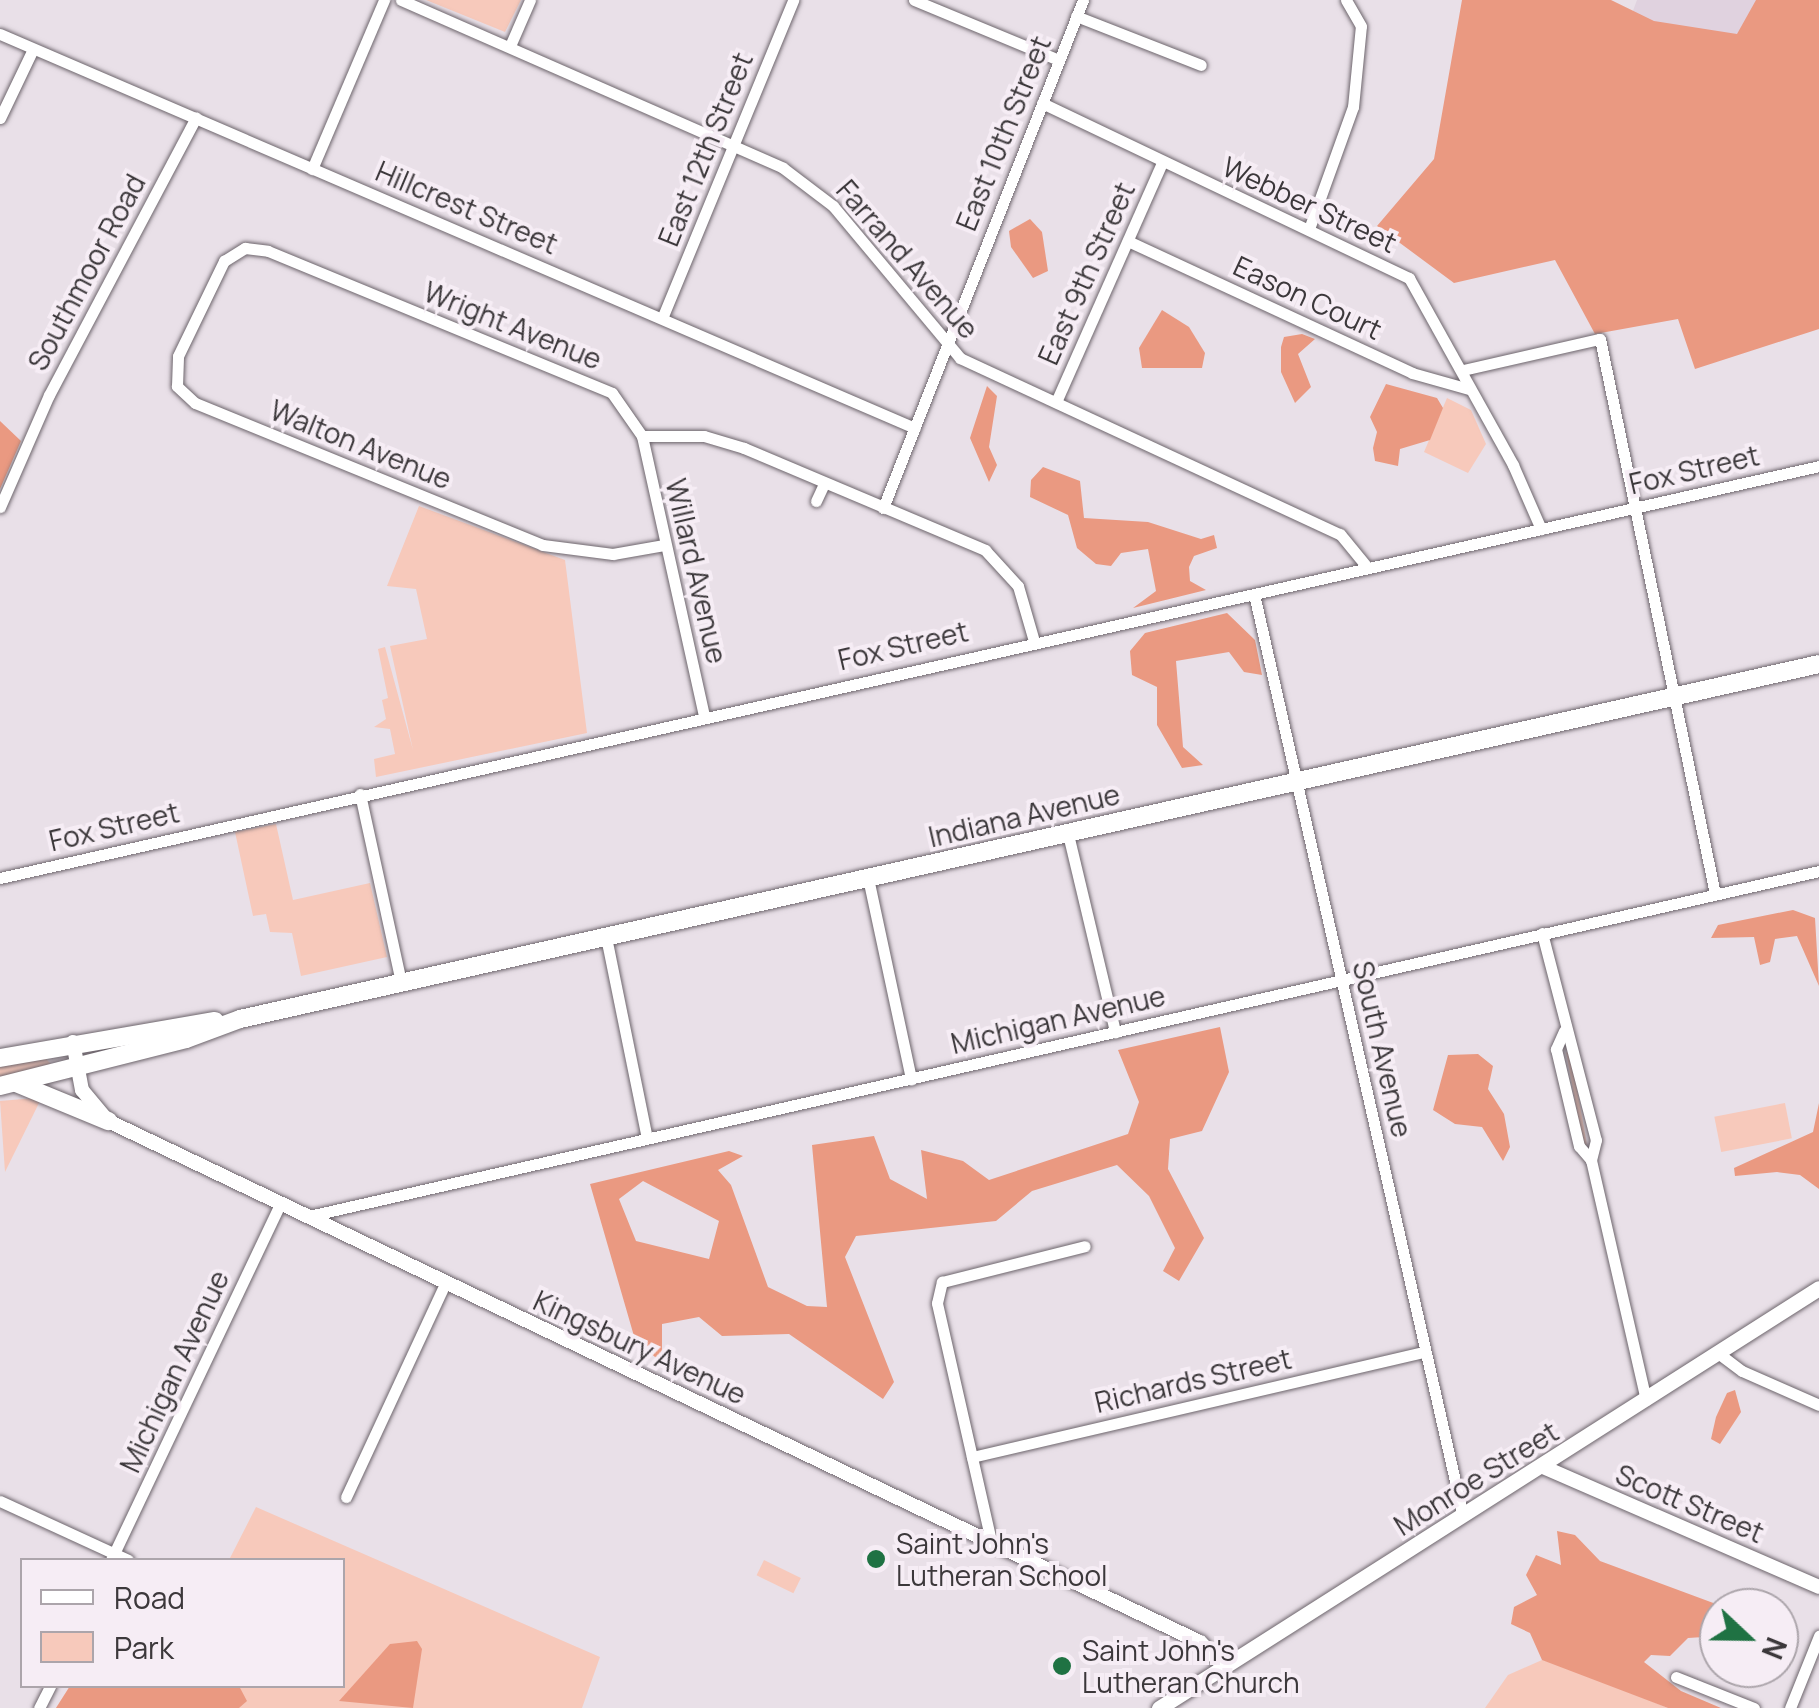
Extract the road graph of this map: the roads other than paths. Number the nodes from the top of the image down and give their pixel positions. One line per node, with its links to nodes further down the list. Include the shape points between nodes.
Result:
1 (384, 0): 19 (street)
2 (401, 0): 10 (street, Farrand Avenue)
3 (530, 0): 10 (street)
4 (793, 0): 17 (street, East 12th Street)
5 (914, 0): 12 (street)
6 (1082, 0): 8 (street, East 10th Street)
7 (1346, 0): 20 (street, via 1362,26 1353,107)
8 (1076, 16): 12 (street, East 10th Street); 13 (street)
9 (0, 34): 11 (street, Hillcrest Street)
10 (510, 46): 17 (street, Farrand Avenue)
11 (33, 48): 15 (street, Hillcrest Street); 16 (street)
12 (1059, 60): 14 (street, East 10th Street)
13 (1201, 65)
14 (1042, 103): 18 (street, Webber Street); 24 (street, East 10th Street)
15 (196, 117): 19 (street, Hillcrest Street); 33 (street, Southmoor Road, via 50,395)
16 (0, 118)
17 (733, 142): 23 (street, East 12th Street); 24 (street, Farrand Avenue, via 833,206)
18 (1162, 163): 20 (street, Webber Street); 21 (street, East 9th Street)
19 (312, 168): 23 (street, Hillcrest Street)
20 (1309, 229): 25 (street, Webber Street, via 1409,278)
21 (1128, 241): 26 (street, Eason Court, via 1412,372); 27 (street, East 9th Street)
22 (224, 261): 29 (street, Wright Avenue, via 244,248 268,250 600,388 626,404); 37 (street, Walton Avenue, via 178,356 177,386 195,403 544,545 593,554)
23 (663, 316): 28 (street, Hillcrest Street)
24 (948, 339): 27 (street, Farrand Avenue, via 960,358); 28 (street, East 10th Street)
25 (1463, 370): 26 (street, Webber Street); 35 (street, via 1600,339)
26 (1469, 389): 36 (street, Webber Street, via 1527,491)
27 (1056, 402): 38 (street, Farrand Avenue, via 1340,534)
28 (914, 428): 34 (street, East 10th Street)
29 (642, 436): 31 (street, via 704,436); 37 (street, Willard Avenue)
30 (1819, 466): 35 (street, Fox Street)
31 (824, 484): 32 (street); 34 (street)
32 (816, 501)
33 (0, 508)
34 (883, 508): 40 (street, via 996,557 1018,586)
35 (1637, 509): 36 (street, Fox Street); 42 (street)
36 (1541, 530): 38 (street, Fox Street)
37 (664, 545): 43 (street, Willard Avenue)
38 (1367, 567): 39 (street, Fox Street)
39 (1254, 594): 40 (street, Fox Street); 44 (street, South Avenue)
40 (1034, 641): 43 (street, Fox Street)
41 (1819, 664): 42 (main road, Indiana Avenue)
42 (1676, 695): 44 (main road, Indiana Avenue); 50 (street)
43 (704, 716): 45 (street, Fox Street)
44 (1296, 782): 46 (main road, Indiana Avenue); 53 (street, South Avenue)
45 (360, 794): 48 (street, Fox Street); 54 (street)
46 (1068, 834): 49 (main road, Indiana Avenue); 56 (street)
47 (1819, 871): 50 (street, Michigan Avenue)
48 (0, 878)
49 (868, 878): 52 (main road, Indiana Avenue); 61 (street)
50 (1714, 894): 51 (street, Michigan Avenue)
51 (1542, 932): 53 (street, Michigan Avenue); 57 (street)
52 (606, 937): 54 (main road, Indiana Avenue); 64 (street)
53 (1342, 979): 56 (street, Michigan Avenue); 71 (street, South Avenue)
54 (400, 982): 55 (main road, Indiana Avenue)
55 (240, 1019): 58 (main road, Indiana Avenue); 60 (main road, Indiana Avenue)
56 (1114, 1032): 61 (street, Michigan Avenue)
57 (1564, 1032): 65 (street, via 1575,1046 1596,1140); 65 (street, via 1556,1049 1579,1146)
58 (73, 1042): 59 (main road, Indiana Avenue); 60 (street)
59 (0, 1058)
60 (78, 1068): 62 (main road, Indiana Avenue); 63 (street, via 90,1105)
61 (911, 1079): 64 (street, Michigan Avenue)
62 (8, 1085): 63 (main road)
63 (108, 1121): 66 (street, Kingsbury Avenue)
64 (647, 1138): 67 (street, Michigan Avenue)
65 (1590, 1160): 73 (street)
66 (281, 1202): 67 (street, Kingsbury Avenue); 81 (street, Michigan Avenue)
67 (309, 1216): 69 (street, Kingsbury Avenue)
68 (1085, 1246): 75 (street, via 942,1282 937,1303)
69 (446, 1282): 77 (street); 80 (street, Kingsbury Avenue)
70 (1819, 1288): 72 (main road, Monroe Street)
71 (1425, 1352): 75 (street, Richards Street); 79 (street, South Avenue)
72 (1718, 1353): 73 (main road, Monroe Street); 74 (street, via 1742,1372)
73 (1646, 1400): 76 (main road, Monroe Street)
74 (1819, 1405)
75 (972, 1457): 80 (street)
76 (1541, 1466): 79 (main road, Monroe Street); 82 (street, Scott Street)
77 (346, 1497)
78 (0, 1501): 81 (street)
79 (1463, 1516): 84 (main road, Monroe Street)
80 (991, 1541): 84 (street, Kingsbury Avenue, via 1200,1642)
81 (113, 1557)
82 (1819, 1586)
83 (1819, 1636): 88 (street)
84 (1224, 1666): 86 (main road, Monroe Street)
85 (1676, 1678): 87 (street)
86 (1160, 1708)
87 (1754, 1708)
88 (1790, 1708)

